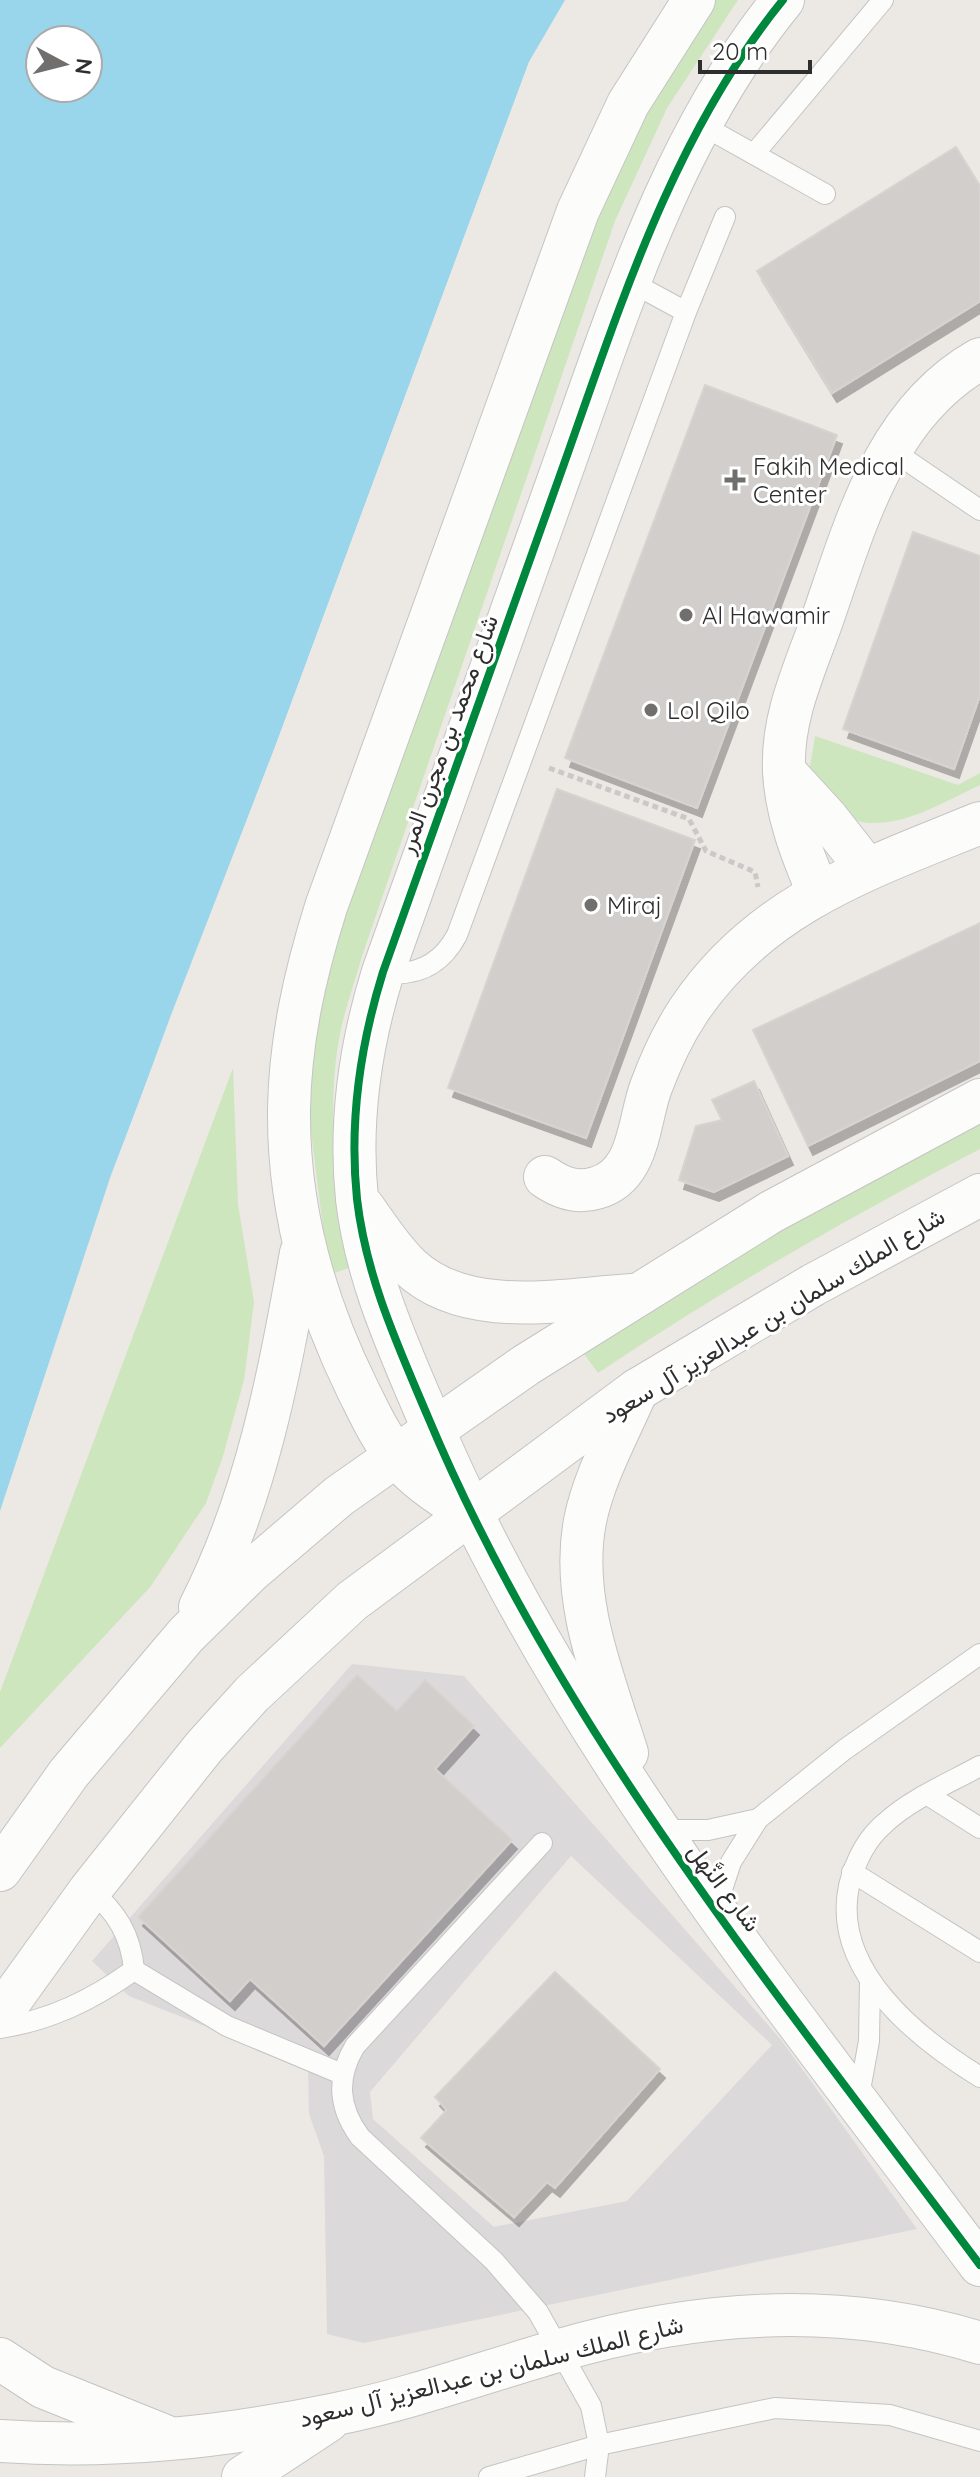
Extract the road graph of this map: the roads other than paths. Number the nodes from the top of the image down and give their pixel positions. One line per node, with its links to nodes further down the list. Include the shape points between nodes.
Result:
1 (694, 0): 22 (street, via 628,104 578,211 310,956 297,1020 289,1110)
2 (783, 0): 4 (street, شارع محمد بن مجرن المرر, via 751,39)
3 (883, 0): 5 (lane)
4 (700, 124): 5 (lane); 8 (street, شارع محمد بن مجرن المرر)
5 (754, 154): 6 (lane)
6 (825, 194)
7 (725, 217): 9 (lane)
8 (629, 281): 9 (lane); 17 (street, شارع محمد بن مجرن المرر)
9 (686, 312): 17 (lane, via 450,948 427,967)
10 (980, 359): 11 (street, via 934,395)
11 (890, 449): 12 (lane); 13 (street, via 865,501 797,686)
12 (980, 510)
13 (784, 771): 15 (street); 16 (street, via 796,833)
14 (980, 823): 15 (street)
15 (867, 869): 16 (street)
16 (818, 892): 19 (street, via 767,925 713,978 688,1012 650,1089 632,1156 615,1180 587,1191 558,1186)
17 (383, 972): 21 (street, شارع محمد بن مجرن المرر, via 361,1054 355,1103)
18 (980, 1100): 23 (street, via 771,1212)
19 (545, 1177)
20 (980, 1195): 24 (street, شارع الملك سلمان بن عبدالعزيز آل سعود, via 813,1285)
21 (357, 1199): 23 (street, via 411,1269 458,1294 507,1302); 25 (street, شارع محمد بن مجرن المرر, via 374,1282)
22 (303, 1240): 26 (street, via 339,1351 369,1416); 28 (street, via 260,1453 225,1553)
23 (638, 1295): 25 (street, via 526,1365)
24 (637, 1390): 27 (street, شارع الملك سلمان بن عبدالعزيز آل سعود); 33 (street, via 585,1521 581,1585 586,1616)
25 (434, 1432): 26 (street); 27 (street, شارع محمد بن مجرن المرر)
26 (397, 1457): 27 (street, via 418,1479); 28 (street, via 339,1496)
27 (470, 1512): 33 (street, شارع النَّهل, via 510,1589); 38 (street, شارع الملك سلمان بن عبدالعزيز آل سعود, via 352,1601 252,1694)
28 (186, 1635): 36 (street, via 69,1773)
29 (980, 1654): 32 (lane, via 844,1750)
30 (980, 1766): 31 (lane)
31 (928, 1795): 34 (lane); 37 (lane, via 884,1823)
32 (758, 1819): 33 (lane, via 708,1830); 39 (lane, via 731,1862)
33 (652, 1823): 39 (street, شارع النَّهل)
34 (980, 1828)
35 (542, 1843): 45 (lane, via 355,2046)
36 (0, 1870)
37 (852, 1872): 40 (lane); 42 (lane, via 847,1920)
38 (90, 1890): 41 (lane, via 119,1919); 43 (street, شارع الملك سلمان بن عبدالعزيز آل سعود)
39 (716, 1909): 47 (street, شارع النَّهل)
40 (980, 1952)
41 (134, 1970): 44 (lane, via 67,2010); 45 (lane, via 227,2026)
42 (870, 1980): 46 (lane, via 916,2029); 47 (lane, via 869,2041)
43 (0, 2015)
44 (0, 2028)
45 (342, 2074): 50 (lane, via 342,2104 360,2137 510,2277)
46 (980, 2077)
47 (858, 2101): 48 (street, شارع النَّهل)
48 (980, 2265)
49 (980, 2343): 50 (street, شارع الملك سلمان بن عبدالعزيز آل سعود, via 853,2317 747,2314)
50 (560, 2350): 52 (street, شارع الملك سلمان بن عبدالعزيز آل سعود); 56 (lane, via 591,2406)
51 (0, 2359): 54 (street, via 43,2387)
52 (339, 2414): 54 (street, شارع الملك سلمان بن عبدالعزيز آل سعود); 57 (street)
53 (0, 2441): 54 (street, شارع الملك سلمان بن عبدالعزيز آل سعود)
54 (178, 2441)
55 (980, 2441): 56 (lane, via 890,2415 775,2408)
56 (599, 2445): 58 (lane); 59 (lane)
57 (243, 2477)
58 (489, 2477)
59 (595, 2477)

